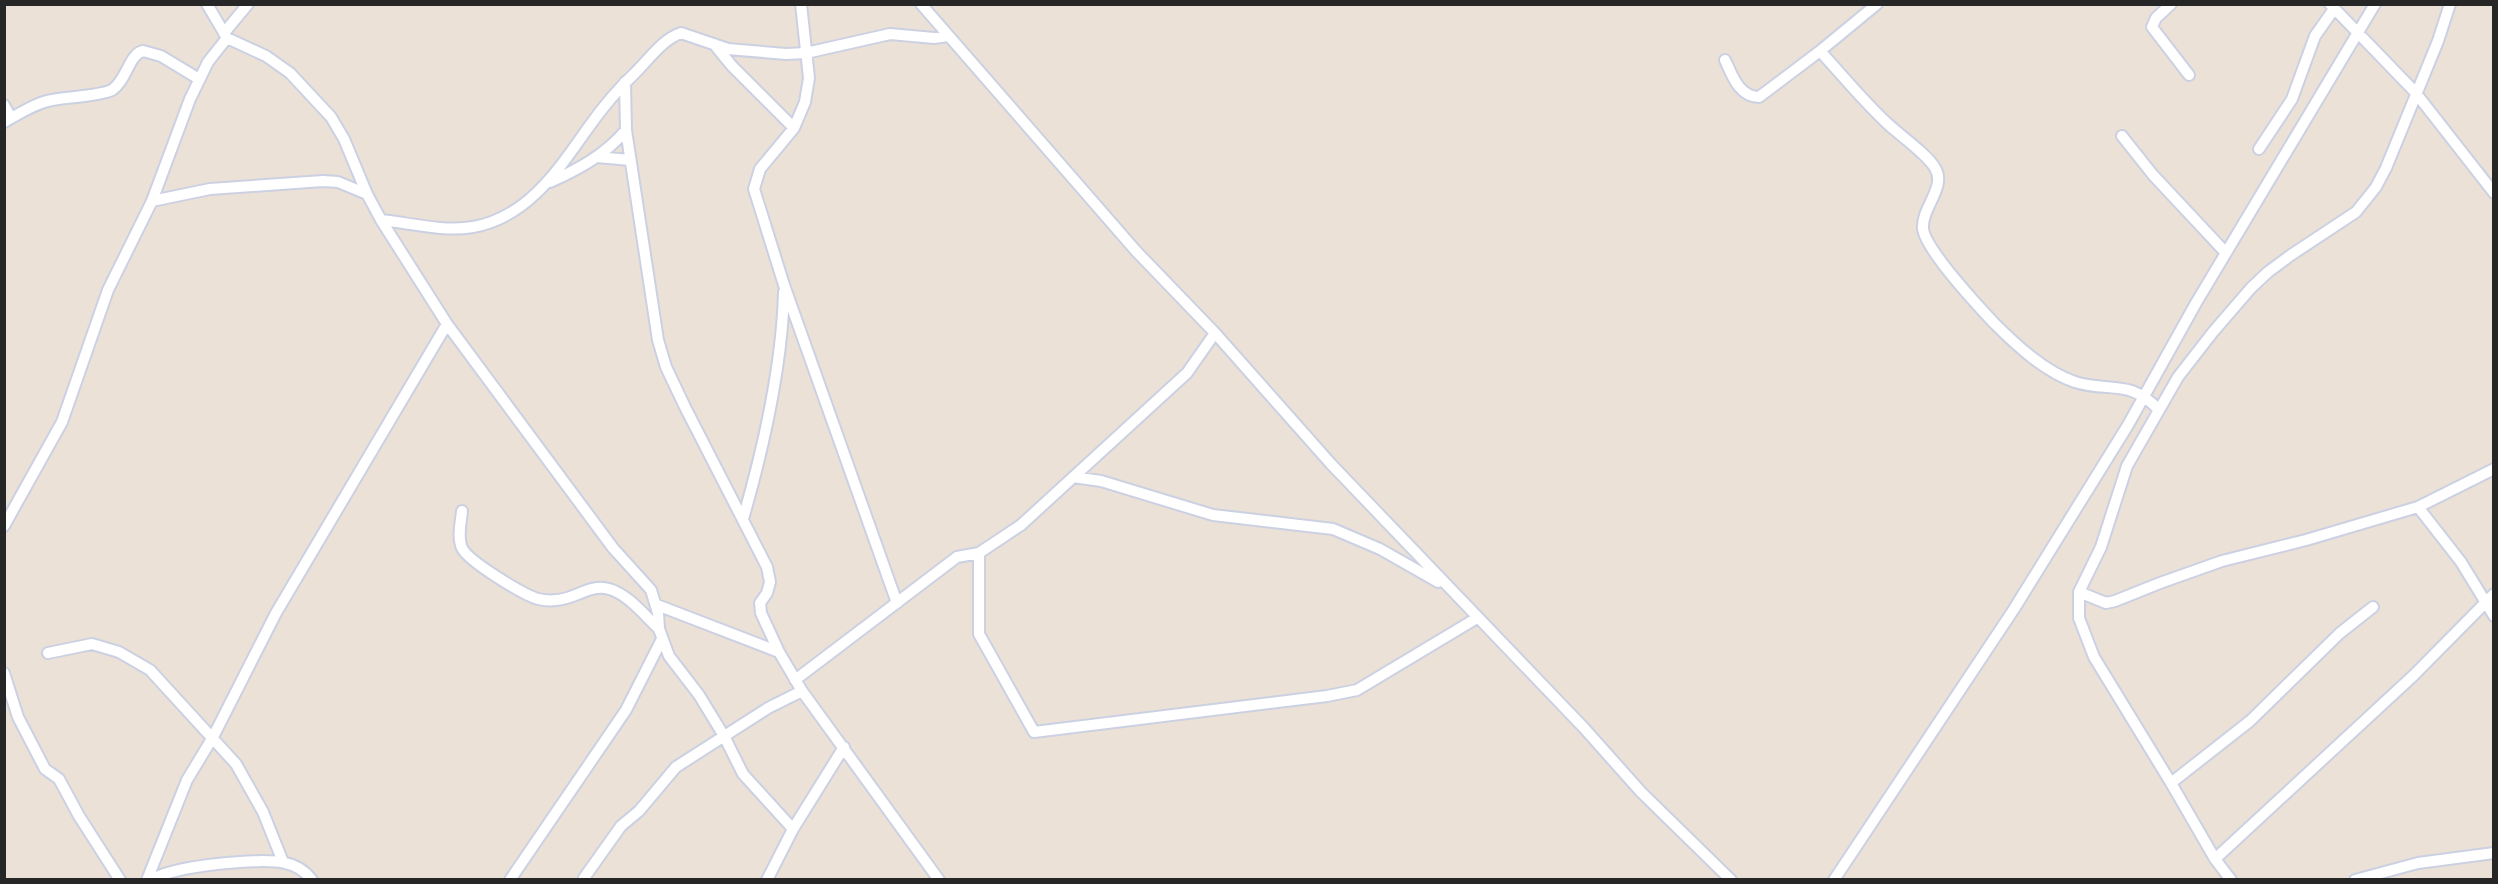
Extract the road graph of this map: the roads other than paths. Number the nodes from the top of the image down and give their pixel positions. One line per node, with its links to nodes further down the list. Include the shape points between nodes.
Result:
1 (207, 4): 11 (street)
2 (248, 4): 11 (street)
3 (801, 4): 15 (street)
4 (921, 4): 12 (street)
5 (1877, 4): 14 (street)
6 (2171, 4): 17 (street, via 2152,27)
7 (2375, 4): 10 (street)
8 (2450, 4): 20 (street)
9 (2332, 7): 10 (street); 26 (street, via 2315,36 2292,99)
10 (2357, 33): 20 (street); 34 (street)
11 (226, 35): 18 (street); 31 (street, via 266,56 312,94 344,140)
12 (948, 36): 15 (street, via 890,34); 37 (street, via 1136,250)
13 (713, 43): 15 (street, via 728,49); 19 (street, via 687,34 675,35); 23 (street)
14 (1820, 51): 16 (street, via 1759,97 1740,88); 38 (street, via 1936,169 1938,184 1924,216 1924,234 1993,321 2041,363 2065,378 2136,391)
15 (806, 53): 23 (street, via 809,78)
16 (1725, 60)
17 (2189, 75)
18 (199, 79): 22 (street, via 161,56 143,51 133,56 127,73 114,89 50,100); 32 (street)
19 (626, 82): 24 (street); 29 (street)
20 (2415, 92): 30 (street); 39 (street, via 2386,168 2365,202 2251,288 2192,357)
21 (4, 105): 22 (street)
22 (8, 120)
23 (795, 128): 35 (street, via 760,168 754,189)
24 (626, 130): 27 (street); 28 (street)
25 (2122, 136): 34 (street)
26 (2259, 148)
27 (597, 157): 28 (street); 29 (street)
28 (630, 160): 44 (street, via 658,340 666,367)
29 (546, 184): 33 (street, via 512,211 474,227)
30 (2493, 193)
31 (367, 194): 32 (street, via 338,182 323,181 210,189); 33 (street)
32 (152, 201): 45 (street, via 108,290 62,422)
33 (381, 220): 36 (street)
34 (2226, 253): 38 (street)
35 (784, 285): 44 (street, via 783,328 758,466); 50 (street)
36 (447, 324): 51 (street, via 613,548 651,590); 62 (street, via 276,613)
37 (1215, 333): 41 (street, via 1187,373); 47 (street, via 1331,464)
38 (2144, 396): 39 (street); 78 (street, via 2014,609)
39 (2158, 410): 48 (street, via 2127,466 2101,547)
40 (2493, 469): 42 (street)
41 (1073, 477): 46 (street, via 1021,525); 47 (street, via 1101,481 1213,515 1333,529 1380,549)
42 (2418, 507): 48 (street, via 2222,561 2109,603); 49 (street)
43 (462, 511): 55 (street, via 461,546 472,559 508,584 538,599 552,601 608,588 631,604)
44 (743, 519): 56 (street, via 769,575 767,593 760,603 761,613)
45 (4, 525)
46 (979, 553): 50 (street, via 957,557); 54 (street, via 979,634 1034,732 1357,690)
47 (1452, 591): 54 (street)
48 (2079, 592): 64 (street, via 2079,618 2094,657)
49 (2489, 597): 53 (street); 67 (street, via 2414,675)
50 (897, 603): 59 (street)
51 (657, 605): 55 (street); 56 (street)
52 (2373, 607): 64 (street, via 2328,644 2250,721)
53 (2493, 616)
54 (1477, 618): 77 (street, via 1648,799)
55 (660, 634): 61 (street, via 669,656); 73 (street, via 626,711)
56 (779, 652): 59 (street)
57 (48, 653): 62 (street, via 92,644 118,652 150,670)
58 (4, 673): 69 (street, via 18,717 45,769 59,779)
59 (795, 680): 60 (street)
60 (802, 691): 61 (street); 63 (street)
61 (724, 736): 65 (street, via 743,774); 74 (street, via 676,767 621,826)
62 (213, 737): 68 (street, via 236,764 263,812); 70 (street, via 187,780)
63 (844, 747): 65 (street); 76 (street)
64 (2171, 783): 67 (street)
65 (793, 829): 75 (street)
66 (2493, 853): 80 (street, via 2418,863)
67 (2215, 859): 79 (street)
68 (283, 862): 71 (street, via 178,868); 72 (street, via 298,867)
69 (120, 879)
70 (147, 879)
71 (152, 879)
72 (312, 879)
73 (510, 879)
74 (586, 879)
75 (767, 879)
76 (939, 879)
77 (1731, 879)
78 (1834, 879)
79 (2231, 879)
80 (2355, 879)

